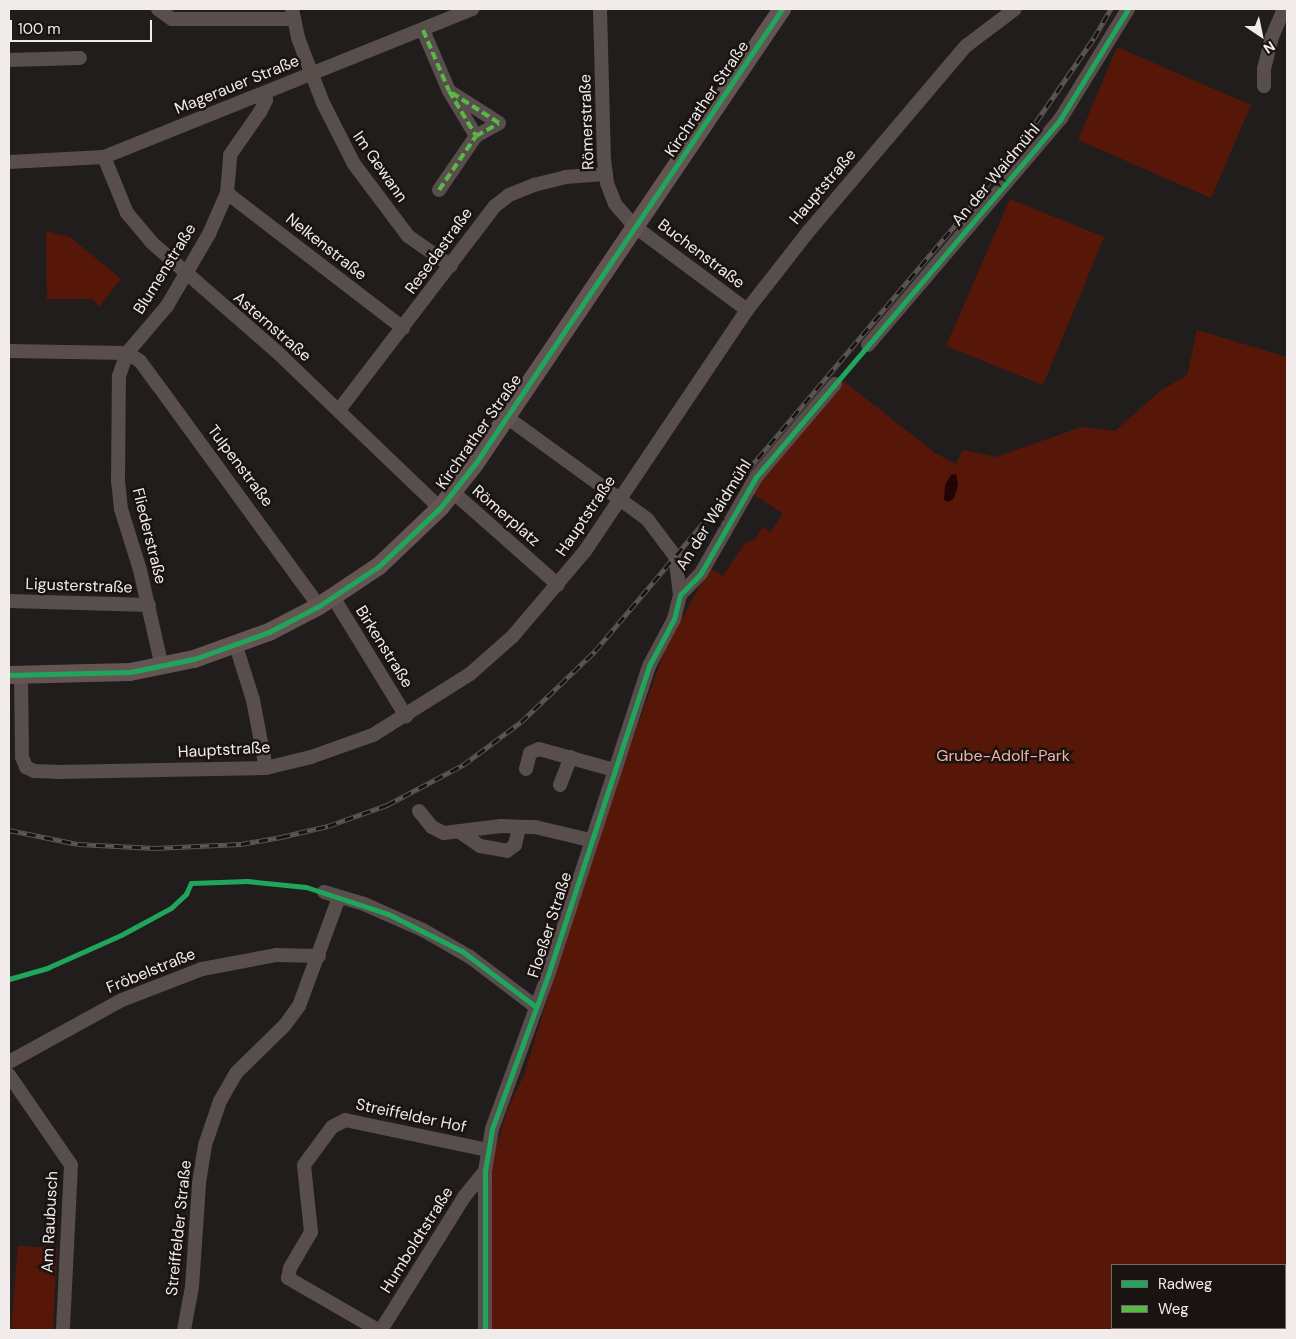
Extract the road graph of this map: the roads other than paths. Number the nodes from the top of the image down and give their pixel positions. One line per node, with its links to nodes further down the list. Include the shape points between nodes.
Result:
1 (158, 9): 8 (street, via 172,20)
2 (472, 9): 9 (street, Magerauer Straße)
3 (600, 9): 19 (street, Römerstraße)
4 (782, 9): 22 (main road, Kirchrather Straße)
5 (1015, 9): 25 (street, Hauptstraße, via 966,46)
6 (1128, 9): 27 (street, An der Waidmühl, via 1061,118)
7 (1284, 9): 13 (street, via 1272,37 1264,69)
8 (293, 14): 12 (street, Im Gewann)
9 (423, 30): 12 (street, Magerauer Straße); 14 (street)
10 (80, 58): 11 (street)
11 (9, 60)
12 (312, 74): 15 (street, Magerauer Straße); 23 (street, Im Gewann, via 336,134 354,164 408,236)
13 (1264, 86)
14 (449, 91): 16 (street); 16 (street, via 499,123)
15 (264, 93): 17 (street, Magerauer Straße); 21 (street, Blumenstraße, via 266,100 260,112 230,155)
16 (476, 136): 20 (street)
17 (104, 157): 18 (street, Magerauer Straße); 24 (street, Asternstraße, via 127,213 151,242)
18 (9, 162)
19 (606, 174): 22 (street, Römerstraße, via 615,204); 23 (street, Resedastraße, via 565,176 509,195 484,219)
20 (439, 190)
21 (227, 193): 24 (street, Blumenstraße, via 209,234); 26 (street, Nelkenstraße)
22 (634, 226): 25 (street, Buchenstraße); 32 (main road, Kirchrather Straße)
23 (451, 266): 26 (street, Resedastraße)
24 (184, 273): 29 (street, Blumenstraße, via 167,306); 31 (street, Asternstraße)
25 (747, 310): 34 (street, Hauptstraße)
26 (403, 328): 31 (street, Resedastraße)
27 (868, 345)
28 (9, 351): 29 (street)
29 (127, 353): 39 (street, Tulpenstraße, via 140,361); 40 (street, Fliederstraße, via 118,376 118,482 121,509)
30 (834, 384): 37 (street, An der Waidmühl, via 756,477 702,573)
31 (339, 410): 35 (street, Asternstraße)
32 (508, 418): 33 (main road, Kirchrather Straße); 34 (street)
33 (453, 492): 35 (main road, Kirchrather Straße); 36 (street, Römerplatz)
34 (620, 498): 36 (street, Hauptstraße, via 585,551); 37 (street, Floeßer Straße, via 647,519 670,546 679,573)
35 (440, 508): 39 (main road, Kirchrather Straße, via 379,566)
36 (558, 584): 44 (street, Hauptstraße, via 513,636 470,674)
37 (680, 595): 48 (street, Floeßer Straße, via 674,619 649,666)
38 (9, 601): 40 (street, Ligusterstraße)
39 (326, 602): 41 (main road, Kirchrather Straße); 44 (street, Birkenstraße)
40 (149, 605): 42 (street, Fliederstraße)
41 (236, 646): 42 (main road, Kirchrather Straße); 46 (street, via 253,700)
42 (162, 667): 43 (main road, Kirchrather Straße, via 94,674)
43 (15, 675): 46 (street, Hauptstraße, via 22,758 26,767 34,771)
44 (406, 716): 46 (street, Hauptstraße, via 373,735 311,757)
45 (571, 756): 47 (street, via 534,749); 48 (street); 49 (street)
46 (266, 768)
47 (526, 769)
48 (614, 770): 53 (street, Floeßer Straße)
49 (560, 785)
50 (419, 811): 52 (street, via 437,831)
51 (519, 826): 52 (street); 52 (street, via 515,845 507,851 480,846); 53 (street, via 550,829)
52 (460, 832)
53 (590, 840): 57 (street, Floeßer Straße)
54 (324, 892): 55 (street)
55 (339, 897): 56 (street, Streiffelder Straße); 57 (street, via 388,914 462,951)
56 (318, 956): 58 (street, Fröbelstraße, via 276,955 202,969 122,1000); 63 (street, Streiffelder Straße, via 299,1006 285,1025 236,1073 220,1101 206,1145 199,1182 192,1287)
57 (536, 1007): 60 (street, Floeßer Straße)
58 (9, 1062)
59 (9, 1075): 62 (street, Am Raubusch, via 71,1165)
60 (487, 1150): 61 (street, Floeßer Straße); 64 (street, Streiffelder Hof, via 345,1120 332,1127 304,1165 311,1232 290,1268 288,1278)
61 (485, 1171): 64 (street, Humboldtstraße, via 464,1197); 65 (street, Floeßer Straße)
62 (63, 1330)
63 (184, 1330)
64 (380, 1330)
65 (485, 1330)

